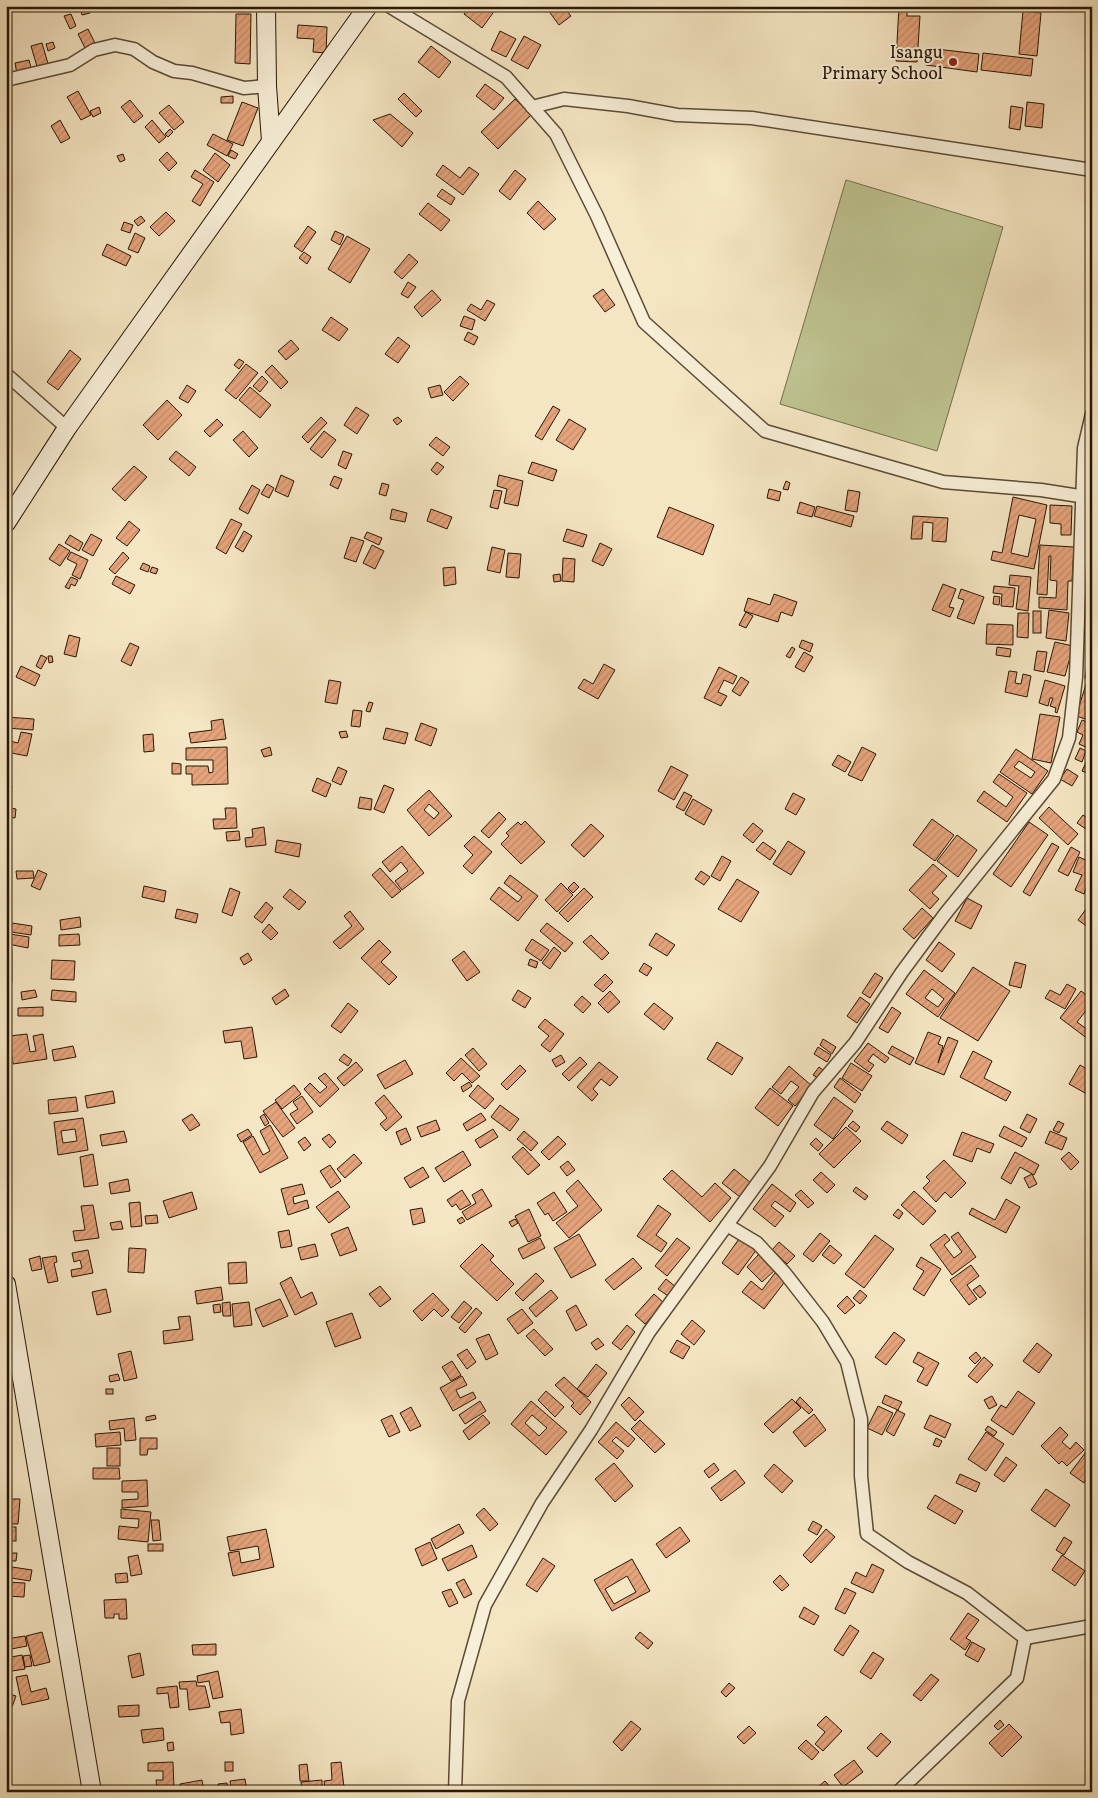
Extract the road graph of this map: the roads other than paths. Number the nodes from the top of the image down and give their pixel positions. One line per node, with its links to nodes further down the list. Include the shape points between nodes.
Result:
1 (266, 6): 5 (street)
2 (368, 6): 7 (street)
3 (389, 6): 6 (street, via 506,77)
4 (6, 80): 5 (street, via 70,66 94,50 115,45 134,49 174,71 244,88)
5 (267, 86): 7 (street)
6 (532, 107): 8 (street, via 564,100 677,115 752,118); 12 (street, via 556,134 644,322 765,431 943,482)
7 (271, 141): 11 (street)
8 (1092, 170)
9 (6, 374): 11 (street)
10 (1092, 414): 12 (street, via 1084,448)
11 (67, 428): 13 (street)
12 (1087, 497): 14 (street, via 1076,677 1068,738 1054,779 945,914 855,1043 813,1092 770,1166)
13 (6, 524)
14 (727, 1225): 17 (street, via 758,1243 784,1272 847,1362 862,1419 861,1476 867,1534 908,1562 967,1592); 19 (street, via 649,1332 591,1430 542,1503 484,1605 458,1701)
15 (6, 1284): 18 (street)
16 (1092, 1626): 17 (street)
17 (1025, 1638): 20 (street, via 1017,1678)
18 (92, 1792)
19 (455, 1792)
20 (898, 1792)

